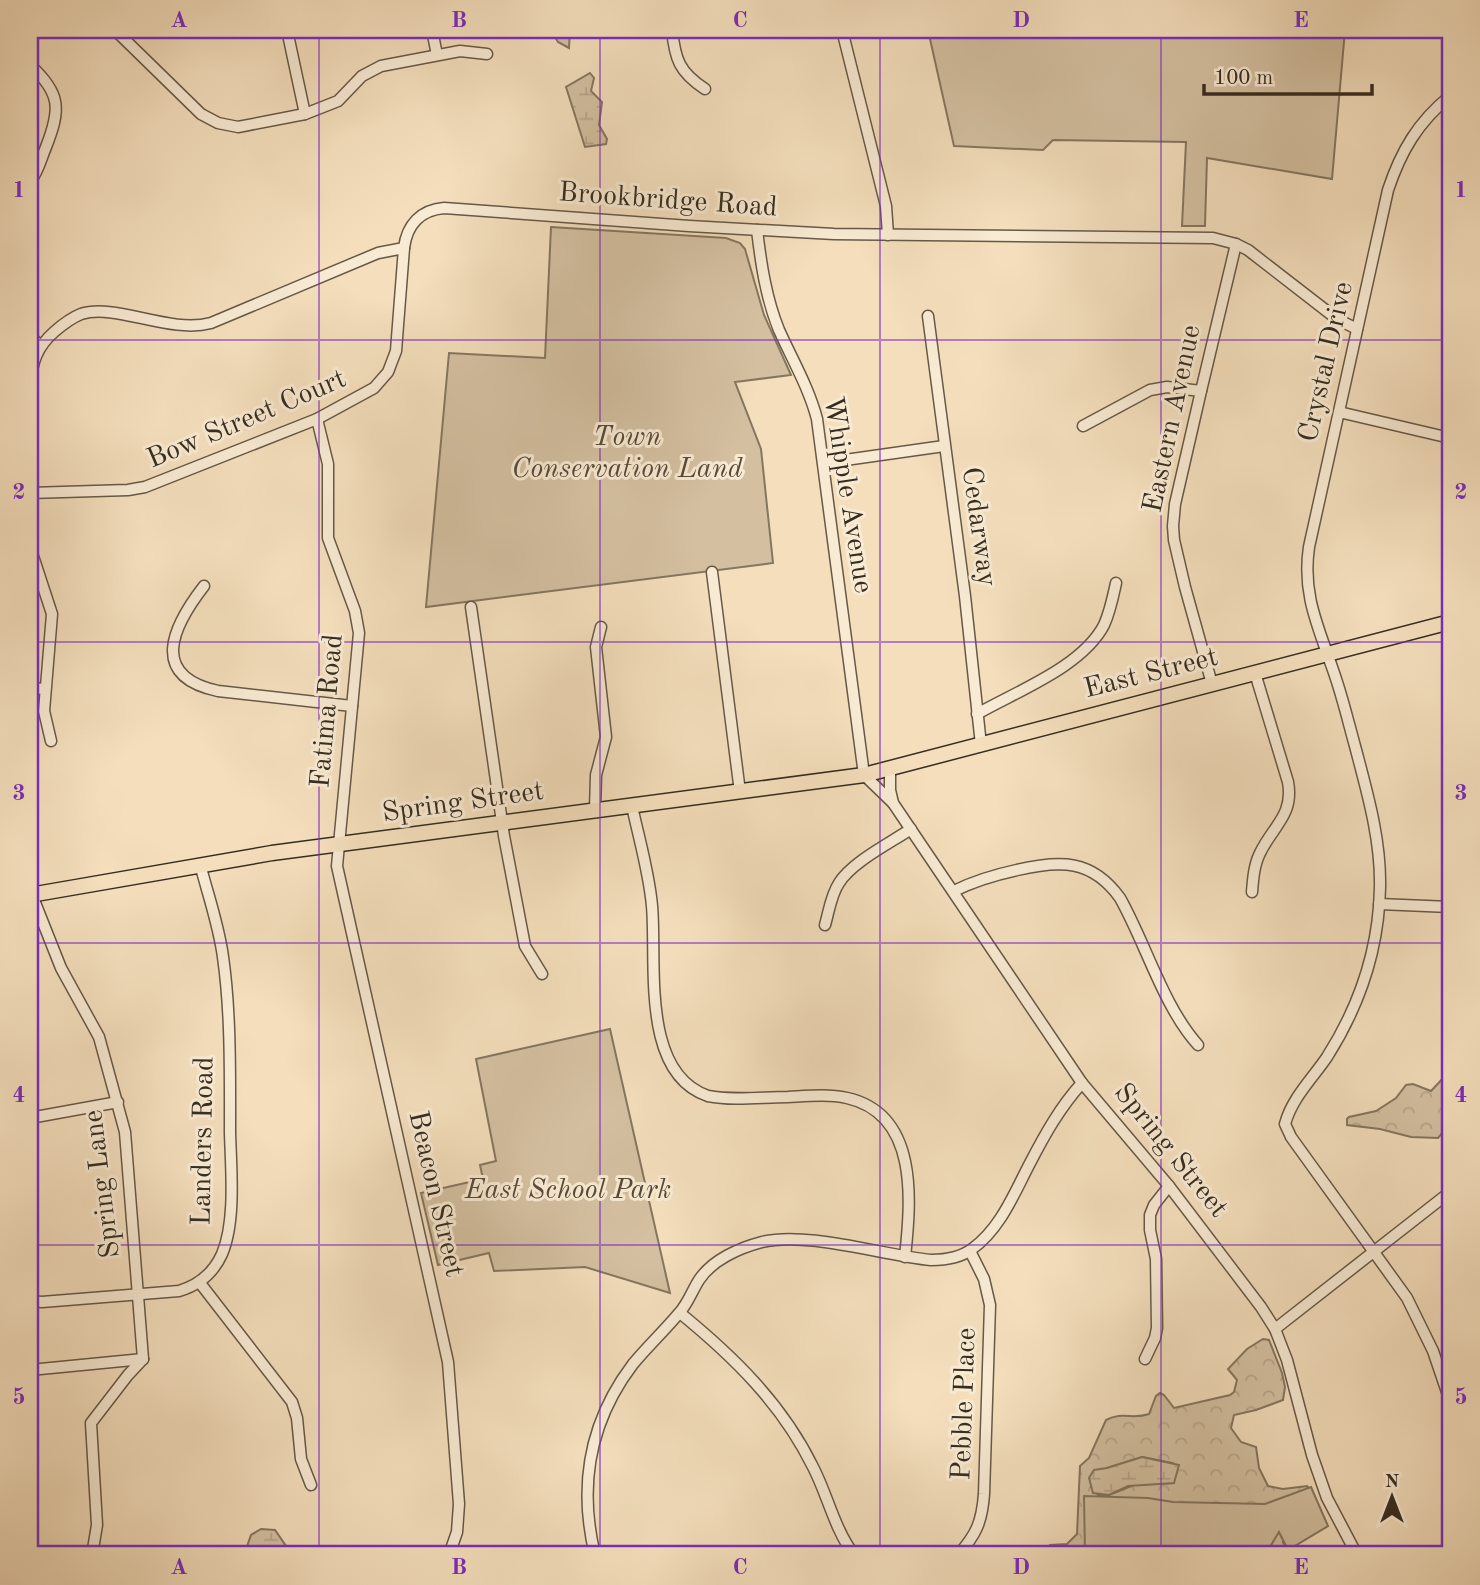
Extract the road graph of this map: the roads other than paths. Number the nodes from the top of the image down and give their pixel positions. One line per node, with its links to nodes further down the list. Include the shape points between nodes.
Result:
1 (115, 30): 11 (street, via 212,121 244,127)
2 (287, 30): 11 (street)
3 (432, 30): 7 (street)
4 (672, 30): 9 (street, via 683,71)
5 (842, 30): 14 (street, via 886,206)
6 (487, 54): 7 (street, via 460,51)
7 (437, 55): 11 (street, via 375,68 338,101)
8 (30, 65): 12 (street, via 52,90 57,116)
9 (705, 89)
10 (1450, 96): 18 (street, Crystal Drive, via 1418,127 1398,162)
11 (305, 114)
12 (30, 182)
13 (757, 230): 14 (street, Brookbridge Road); 16 (street, Brookbridge Road, via 444,208 415,220); 29 (street, Whipple Avenue, via 771,304 812,403)
14 (888, 235): 15 (street, Brookbridge Road, via 1199,236)
15 (1236, 244): 18 (street, Brookbridge Road); 22 (street, Eastern Avenue)
16 (404, 248): 20 (street, via 379,253 211,323 184,326 91,312 71,319); 24 (street, Bow Street Court, via 397,346 391,367 370,392)
17 (928, 316): 28 (street, Cedarway)
18 (1357, 329): 23 (street, Crystal Drive)
19 (30, 335): 20 (street)
20 (40, 346): 21 (street)
21 (30, 385)
22 (1201, 391): 25 (street, via 1150,390); 39 (street, Eastern Avenue, via 1175,504 1173,535)
23 (1339, 412): 27 (street); 37 (street, Crystal Drive, via 1306,569 1308,596)
24 (317, 419): 30 (street, Bow Street Court, via 141,489); 42 (street, Fatima Road, via 328,464 327,538 358,624)
25 (1083, 425)
26 (30, 435): 30 (street)
27 (1450, 438)
28 (944, 446): 29 (street); 43 (street, Cedarway)
29 (824, 463): 47 (street, Whipple Avenue)
30 (30, 493): 41 (street, via 32,553 52,614)
31 (712, 572): 48 (street)
32 (1115, 583): 43 (street, via 1104,624 1083,650 1049,675)
33 (204, 586): 42 (street, via 173,640 176,666 187,679 218,691)
34 (471, 607): 52 (street)
35 (1450, 622): 37 (main road, East Street)
36 (601, 627): 51 (street, via 596,649 606,737 596,775)
37 (1326, 655): 38 (main road, East Street); 59 (street, Crystal Drive, via 1372,813)
38 (1255, 673): 39 (main road, East Street); 57 (street, via 1290,800 1260,853)
39 (1212, 684): 45 (main road, East Street)
40 (30, 688): 41 (street)
41 (46, 689): 44 (street, via 44,715)
42 (352, 706): 54 (street, Fatima Road)
43 (977, 714): 45 (street, Cedarway)
44 (51, 741)
45 (981, 745): 46 (main road, East Street)
46 (890, 769): 47 (main road, East Street); 49 (street, Spring Street)
47 (864, 775): 48 (main road, Spring Street); 49 (street, Spring Street)
48 (740, 792): 50 (main road, Spring Street)
49 (893, 803): 53 (street, Spring Street)
50 (632, 806): 51 (main road, Spring Street); 71 (street, via 651,904 655,1011 675,1070 689,1086 714,1097 840,1097 876,1111 895,1132 906,1160)
51 (595, 810): 52 (main road, Spring Street)
52 (501, 822): 54 (main road, Spring Street); 62 (street, via 526,946)
53 (911, 829): 56 (street, Spring Street); 61 (street, via 846,874 835,891)
54 (338, 845): 55 (main road, Spring Street); 83 (street, Beacon Street, via 337,868 448,1362 459,1504)
55 (200, 864): 58 (main road, Spring Street); 72 (street, Landers Road, via 223,960 231,1165 225,1244 216,1266)
56 (954, 891): 63 (street, via 982,878 1047,864 1073,865 1096,874 1120,898 1170,1000); 64 (street, Spring Street)
57 (1252, 892)
58 (31, 895): 65 (street, Spring Lane, via 61,968 97,1032)
59 (1379, 904): 60 (street); 70 (street, Crystal Drive, via 1373,950 1353,1010 1292,1107 1286,1127)
60 (1450, 907)
61 (825, 925)
62 (542, 974)
63 (1198, 1045)
64 (1082, 1083): 67 (street, Spring Street); 69 (street, via 1050,1127 1000,1219)
65 (118, 1102): 66 (street); 73 (street, Spring Lane, via 125,1132)
66 (30, 1118)
67 (1169, 1186): 76 (street, Spring Street); 78 (street, via 1150,1215 1157,1328)
68 (1450, 1192): 70 (street)
69 (970, 1251): 71 (street, via 940,1260); 86 (street, Pebble Place, via 990,1305 984,1494 977,1531)
70 (1374, 1251): 76 (street); 80 (street, via 1419,1319)
71 (905, 1257): 75 (street, via 804,1240 761,1242 710,1268)
72 (200, 1283): 73 (street, via 169,1294); 81 (street, via 292,1402 301,1459)
73 (139, 1294): 74 (street); 77 (street, Spring Lane)
74 (30, 1301)
75 (680, 1313): 84 (street, via 622,1379 596,1434 586,1489); 85 (street, via 744,1370 784,1417)
76 (1275, 1329): 87 (street, Spring Street, via 1320,1479)
77 (143, 1359): 79 (street); 82 (street, via 91,1423 97,1525)
78 (1145, 1359)
79 (30, 1370)
80 (1450, 1401)
81 (311, 1485)
82 (92, 1555)
83 (449, 1555)
84 (594, 1555)
85 (854, 1555)
86 (958, 1555)
87 (1357, 1555)

